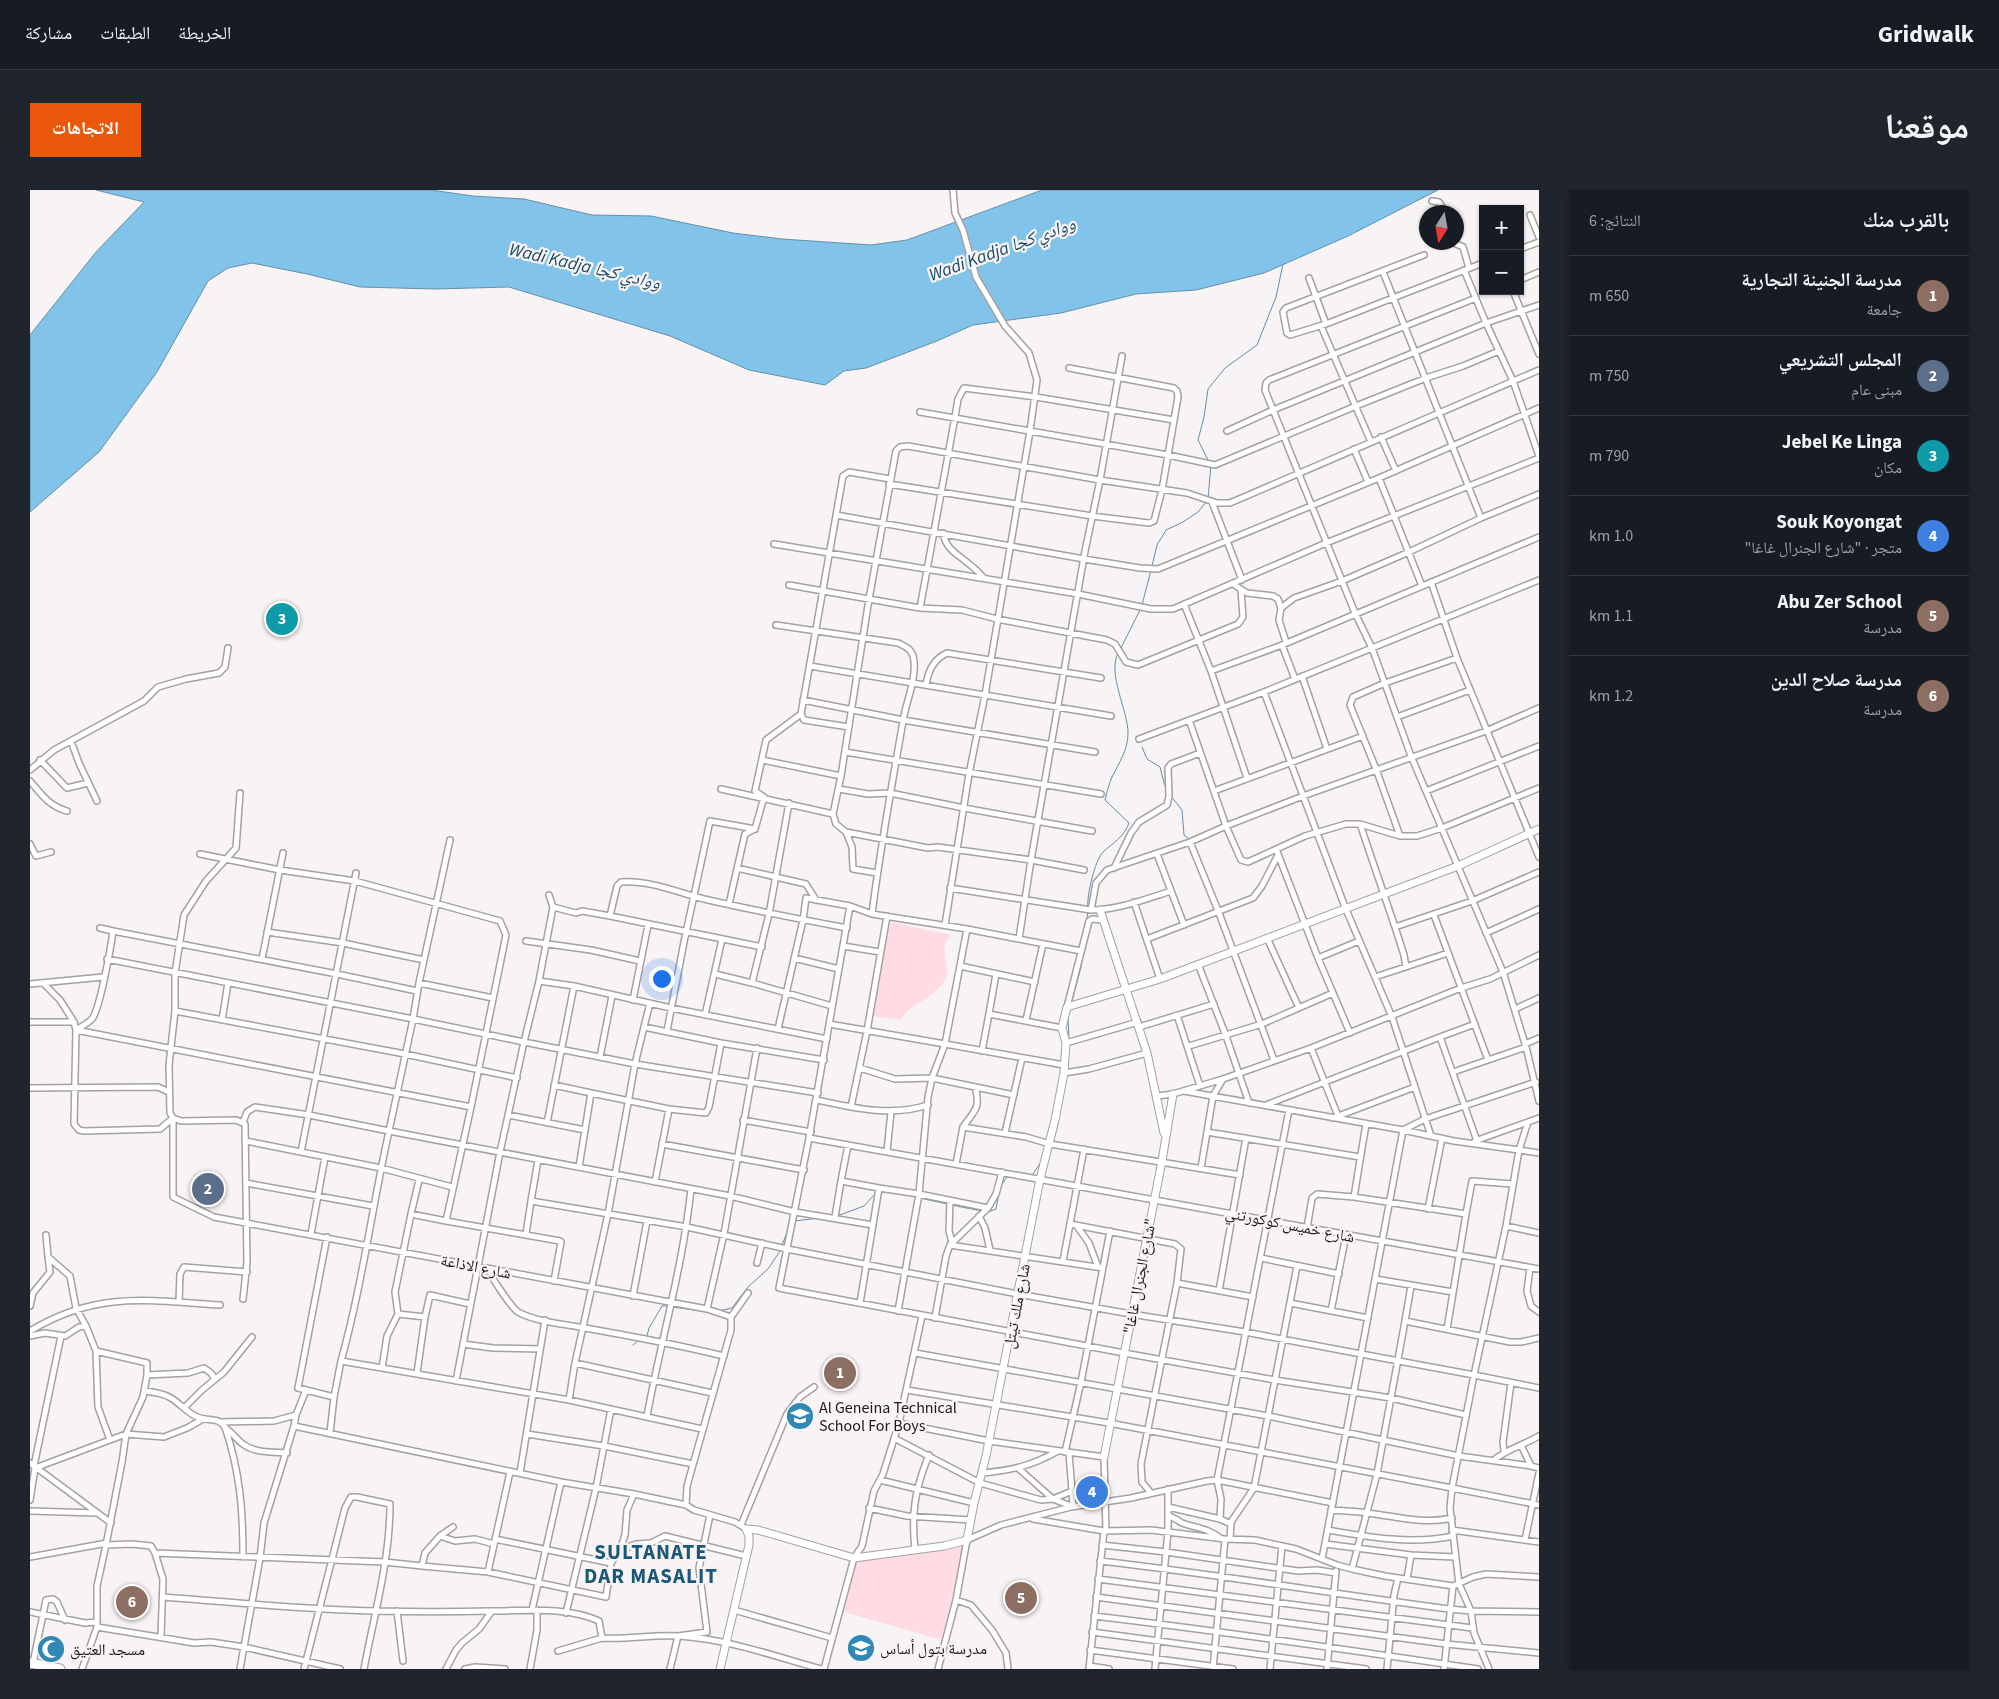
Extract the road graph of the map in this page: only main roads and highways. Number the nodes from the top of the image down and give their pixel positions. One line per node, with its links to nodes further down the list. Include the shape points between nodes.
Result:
1 (1539, 829): 3 (main road, via 1458,866)
2 (1100, 910): 3 (main road)
3 (1127, 990): 5 (main road, via 1147,1053); 9 (main road, شارع ملك تيتل, via 1067,1007 1062,1028 1066,1043 1064,1073 967,1540 854,1558 744,1527 749,1536 746,1556)
4 (1173, 1094): 5 (main road, "شارع الجنرال غاغا")
5 (1164, 1138): 6 (main road, "شارع الجنرال غاغا")
6 (1104, 1457)
7 (34, 1665): 8 (highway)
8 (60, 1669)
9 (720, 1669)

